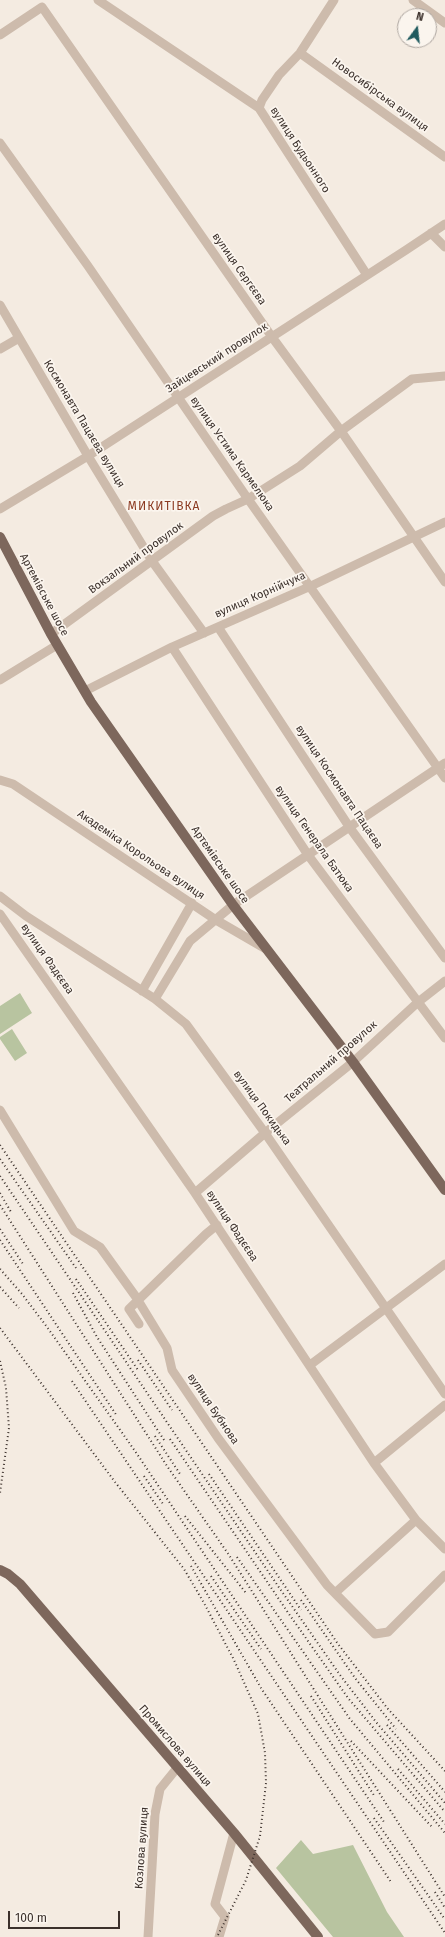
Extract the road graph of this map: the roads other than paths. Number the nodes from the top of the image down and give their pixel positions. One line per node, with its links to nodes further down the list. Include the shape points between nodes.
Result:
1 (98, 0): 7 (street)
2 (334, 0): 6 (street, вулиця Будьонного)
3 (413, 0): 4 (street)
4 (445, 24)
5 (0, 35): 15 (street, вулиця Сергєєва, via 42,7)
6 (300, 53): 7 (street, вулиця Будьонного, via 279,75); 9 (street, Новосибірська вулиця)
7 (259, 108): 13 (street, вулиця Будьонного)
8 (0, 143): 19 (street, вулиця Устима Кармелюка)
9 (445, 157)
10 (445, 224): 11 (street, Зайцевський провулок)
11 (431, 233): 12 (street); 13 (street, Зайцевський провулок)
12 (445, 247)
13 (367, 275): 15 (street, Зайцевський провулок)
14 (0, 305): 16 (street, Космонавта Пацаєва вулиця)
15 (272, 337): 19 (street, Зайцевський провулок); 20 (street, вулиця Сергєєва)
16 (19, 338): 17 (street); 21 (street, Космонавта Пацаєва вулиця)
17 (0, 349)
18 (445, 376): 20 (street, Вокзальний провулок, via 412,379)
19 (178, 398): 21 (street, Зайцевський провулок); 22 (street, вулиця Устима Кармелюка)
20 (341, 430): 22 (street, Вокзальний провулок, via 300,466); 26 (street, вулиця Сергєєва)
21 (88, 456): 23 (street, Зайцевський провулок); 27 (street, Космонавта Пацаєва вулиця)
22 (248, 499): 27 (street, Вокзальний провулок, via 213,516); 29 (street, вулиця Устима Кармелюка)
23 (0, 509)
24 (445, 522): 26 (street, вулиця Корнійчука)
25 (0, 537): 32 (main road, Артемівське шосе)
26 (415, 537): 28 (street, вулиця Сергєєва); 29 (street, вулиця Корнійчука)
27 (152, 561): 31 (street, Космонавта Пацаєва вулиця); 32 (street, Вокзальний провулок)
28 (445, 582)
29 (311, 586): 30 (street, вулиця Корнійчука); 37 (street, вулиця Устима Кармелюка)
30 (218, 626): 31 (street, вулиця Корнійчука); 40 (street, вулиця Космонавта Пацаєва)
31 (204, 633): 34 (street, вулиця Корнійчука)
32 (50, 634): 33 (main road, Артемівське шосе)
33 (57, 645): 35 (street); 36 (main road, Артемівське шосе)
34 (172, 647): 36 (street, вулиця Корнійчука); 41 (street, вулиця Генерала Батюка)
35 (0, 680)
36 (85, 691): 44 (main road, Артемівське шосе)
37 (441, 766): 38 (street, вулиця Устима Кармелюка); 40 (street)
38 (445, 778)
39 (2, 780): 43 (street, Академіка Корольова вулиця, via 13,784)
40 (350, 828): 41 (street); 48 (street, вулиця Космонавта Пацаєва)
41 (308, 855): 44 (street); 52 (street, вулиця Генерала Батюка)
42 (0, 896): 50 (street, вулиця Покидька, via 26,916)
43 (192, 903): 46 (street, Академіка Корольова вулиця); 50 (street)
44 (233, 905): 46 (street); 47 (main road, Артемівське шосе)
45 (0, 914): 58 (street, вулиця Фадєєва)
46 (216, 920): 47 (street, Академіка Корольова вулиця); 51 (street, via 190,941)
47 (267, 950): 54 (main road, Артемівське шосе)
48 (445, 958)
49 (445, 981): 52 (street, Театральний провулок)
50 (142, 991): 51 (street, вулиця Покидька)
51 (154, 1000): 56 (street, вулиця Покидька, via 186,1024)
52 (417, 1003): 53 (street, вулиця Генерала Батюка); 54 (street, Театральний провулок)
53 (445, 1038)
54 (352, 1062): 56 (street, Театральний провулок); 57 (main road, Артемівське шосе)
55 (0, 1110): 61 (street, вулиця Бубнова, via 74,1231 100,1247)
56 (265, 1133): 58 (street, Театральний провулок); 62 (street, вулиця Покидька)
57 (445, 1190)
58 (195, 1193): 59 (street, вулиця Фадєєва)
59 (217, 1225): 61 (street); 64 (street, вулиця Фадєєва)
60 (445, 1264): 62 (street)
61 (138, 1301): 63 (street, via 129,1309); 72 (street, вулиця Бубнова, via 168,1348 172,1370 218,1438)
62 (386, 1310): 64 (street); 65 (street, вулиця Покидька)
63 (139, 1324)
64 (310, 1365): 67 (street, вулиця Фадєєва)
65 (445, 1394)
66 (445, 1405): 67 (street)
67 (374, 1463): 68 (street, вулиця Фадєєва)
68 (416, 1520): 69 (street, вулиця Фадєєва); 72 (street)
69 (445, 1549)
70 (4, 1572): 73 (main road, Промислова вулиця, via 20,1584)
71 (445, 1575): 72 (street, вулиця Бубнова, via 388,1632 375,1634)
72 (335, 1593)
73 (177, 1768): 74 (main road, Промислова вулиця); 75 (street, Козлова вулиця, via 160,1789 155,1814)
74 (234, 1833): 76 (street, via 215,1904 225,1917); 77 (main road, Промислова вулиця)
75 (148, 1937)
76 (219, 1937)
77 (318, 1937)

